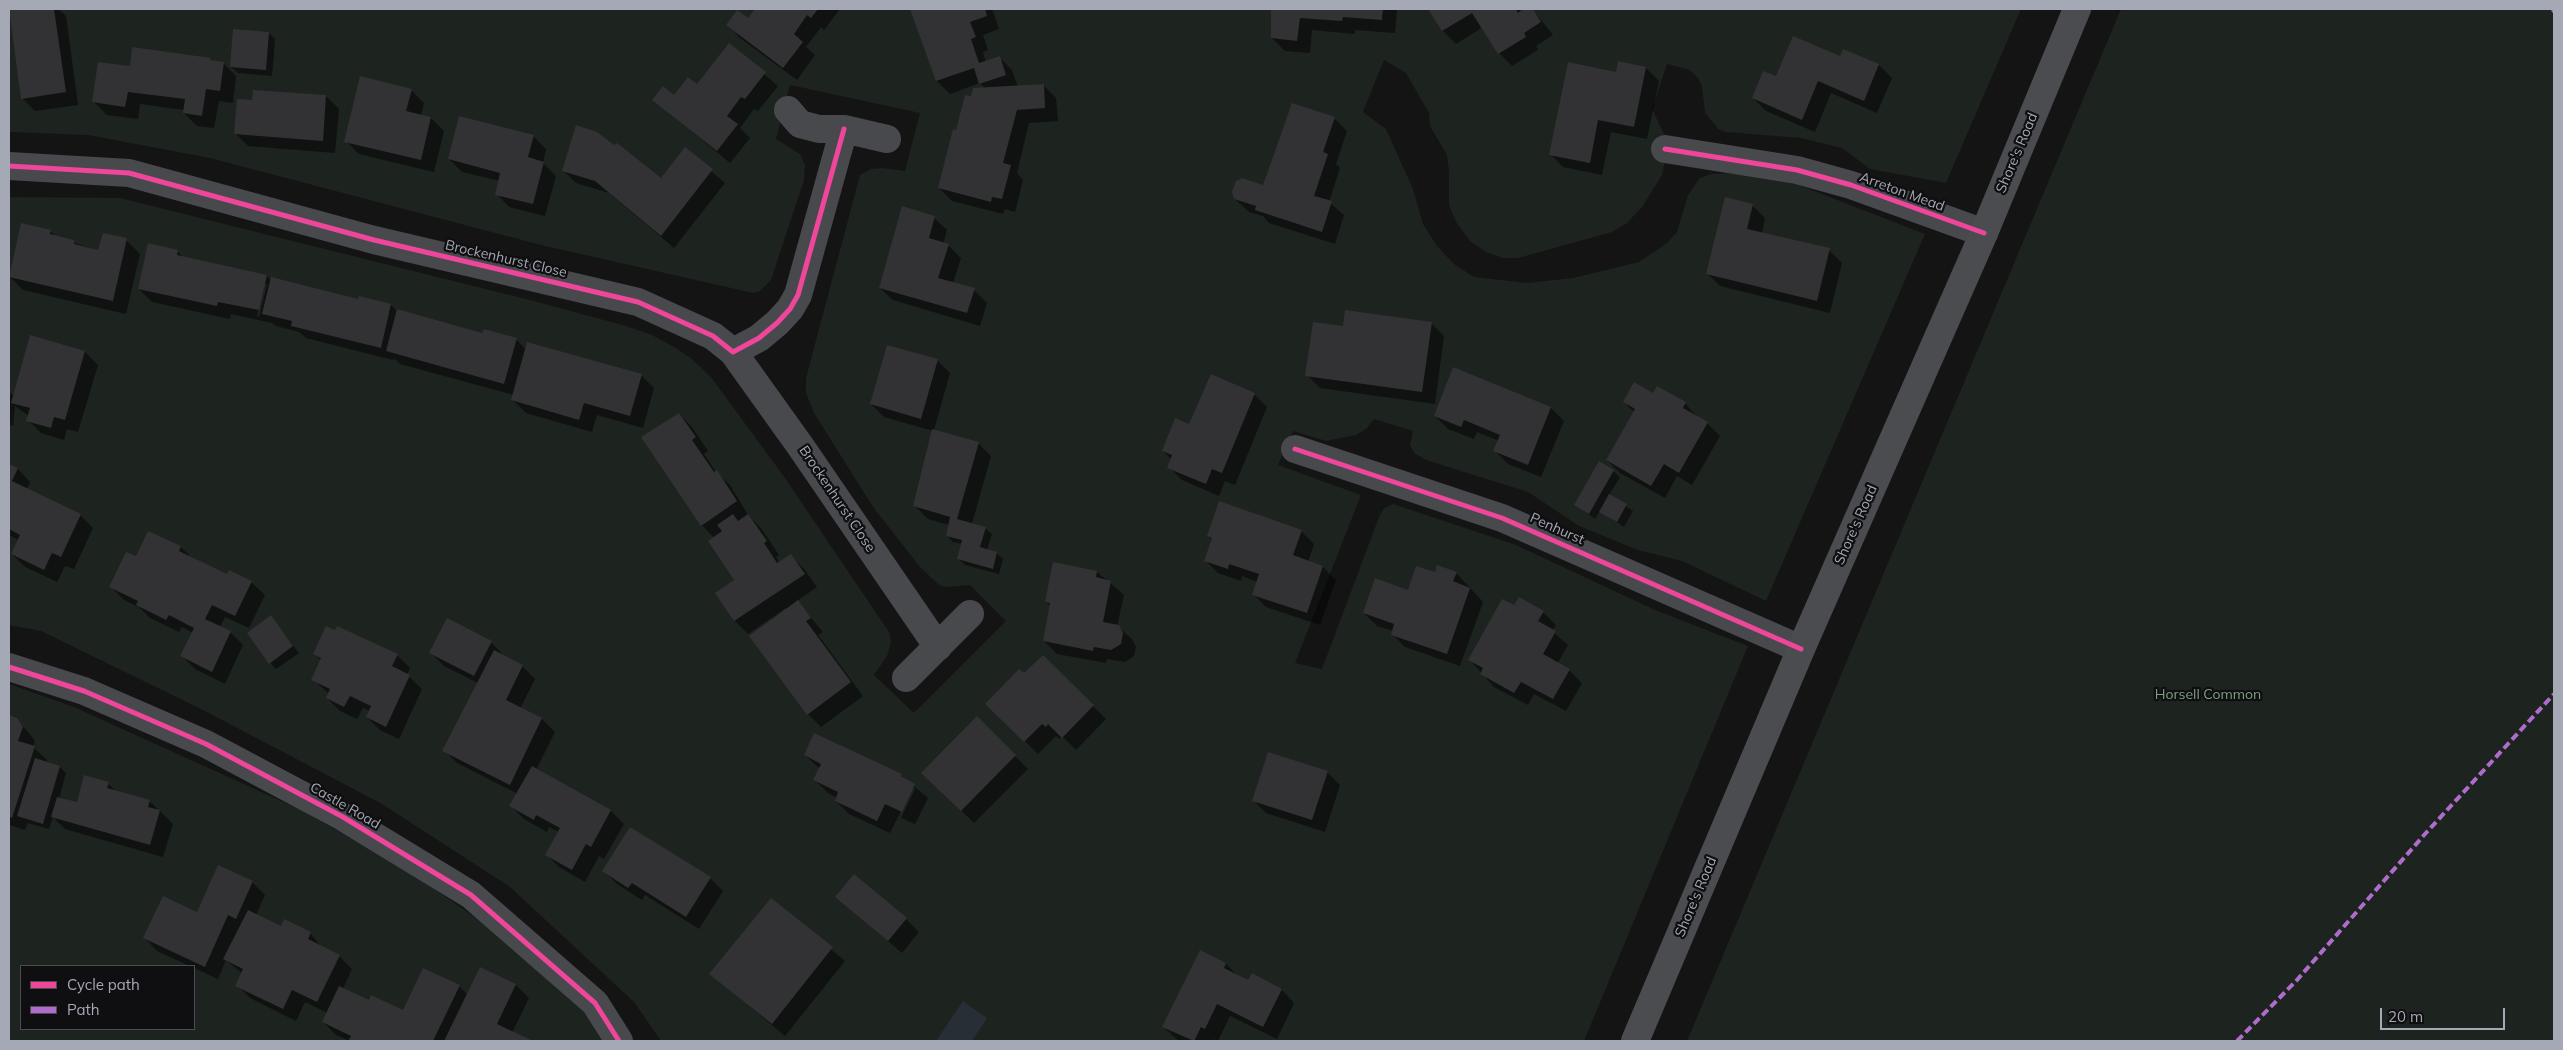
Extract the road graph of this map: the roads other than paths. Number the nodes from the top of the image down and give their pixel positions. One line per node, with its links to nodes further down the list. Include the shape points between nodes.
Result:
1 (2077, 9): 7 (main road, Shore's Road)
2 (788, 110): 3 (street, via 800,124 818,129)
3 (844, 130): 4 (street); 8 (street, via 798,296 777,323 759,338)
4 (887, 139)
5 (1665, 149): 7 (street, Arreton Mead, via 1797,170 1851,185)
6 (9, 166): 8 (street, Brockenhurst Close, via 130,173 374,240 638,302 713,336)
7 (1984, 233): 12 (main road, Shore's Road)
8 (733, 352): 11 (street, Brockenhurst Close)
9 (1295, 449): 12 (street, Penhurst, via 1502,518)
10 (970, 614): 11 (street)
11 (938, 647): 14 (street)
12 (1801, 649): 16 (main road, Shore's Road)
13 (9, 667): 15 (street, Castle Road, via 84,691 206,744 344,817 470,895 595,1003)
14 (906, 678)
15 (619, 1041)
16 (1635, 1041)

